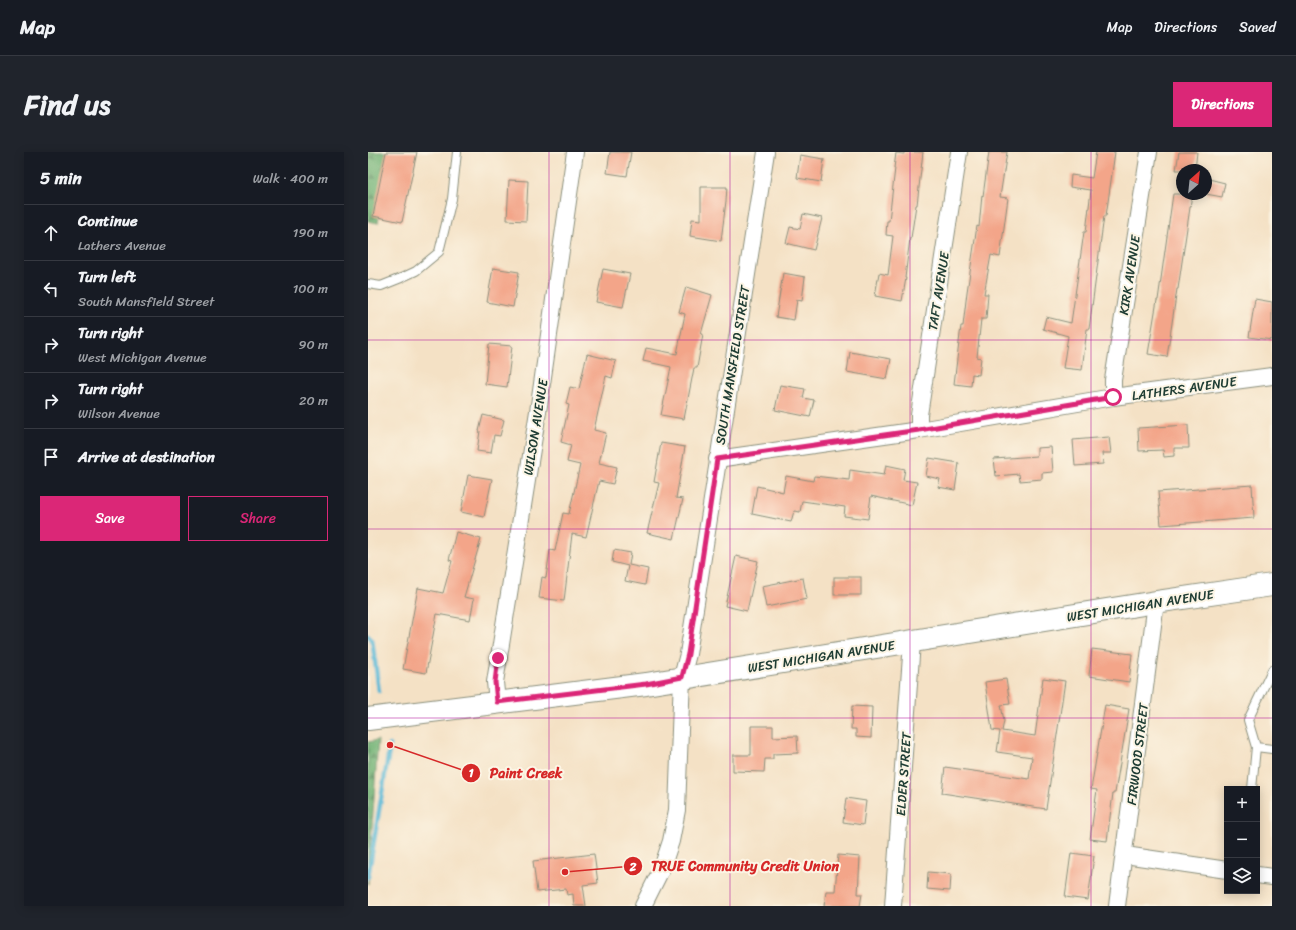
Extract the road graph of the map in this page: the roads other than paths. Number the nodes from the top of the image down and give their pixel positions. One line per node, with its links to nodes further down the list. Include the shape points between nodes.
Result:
1 (457, 152): 6 (lane, via 452,200 439,252 416,271 401,278 381,286)
2 (575, 152): 16 (street, WILSON AVENUE, via 495,682)
3 (766, 152): 10 (street, SOUTH MANSFIELD STREET)
4 (959, 152): 9 (street, TAFT AVENUE, via 919,415)
5 (1149, 152): 8 (street, KIRK AVENUE, via 1113,380)
6 (368, 284)
7 (1272, 376): 8 (street, LATHERS AVENUE)
8 (1113, 397): 9 (street, LATHERS AVENUE)
9 (919, 430): 10 (street, LATHERS AVENUE)
10 (717, 459): 15 (street, SOUTH MANSFIELD STREET, via 688,654)
11 (1272, 585): 12 (main road, WEST MICHIGAN AVENUE)
12 (1156, 602): 13 (main road, WEST MICHIGAN AVENUE); 21 (street, FIRWOOD STREET)
13 (912, 642): 15 (main road, WEST MICHIGAN AVENUE); 26 (street, ELDER STREET)
14 (1272, 670): 18 (lane, via 1248,720)
15 (682, 677): 16 (main road, WEST MICHIGAN AVENUE, via 646,684); 25 (street, SOUTH MANSFIELD STREET, via 676,810 671,841 662,868)
16 (497, 702): 17 (main road, WEST MICHIGAN AVENUE)
17 (368, 719)
18 (1256, 747): 19 (lane); 20 (lane)
19 (1272, 749)
20 (1252, 786)
21 (1124, 855): 22 (street); 27 (street, FIRWOOD STREET)
22 (1224, 870)
23 (1260, 875): 24 (street)
24 (1272, 877)
25 (643, 906)
26 (893, 906)
27 (1117, 906)

